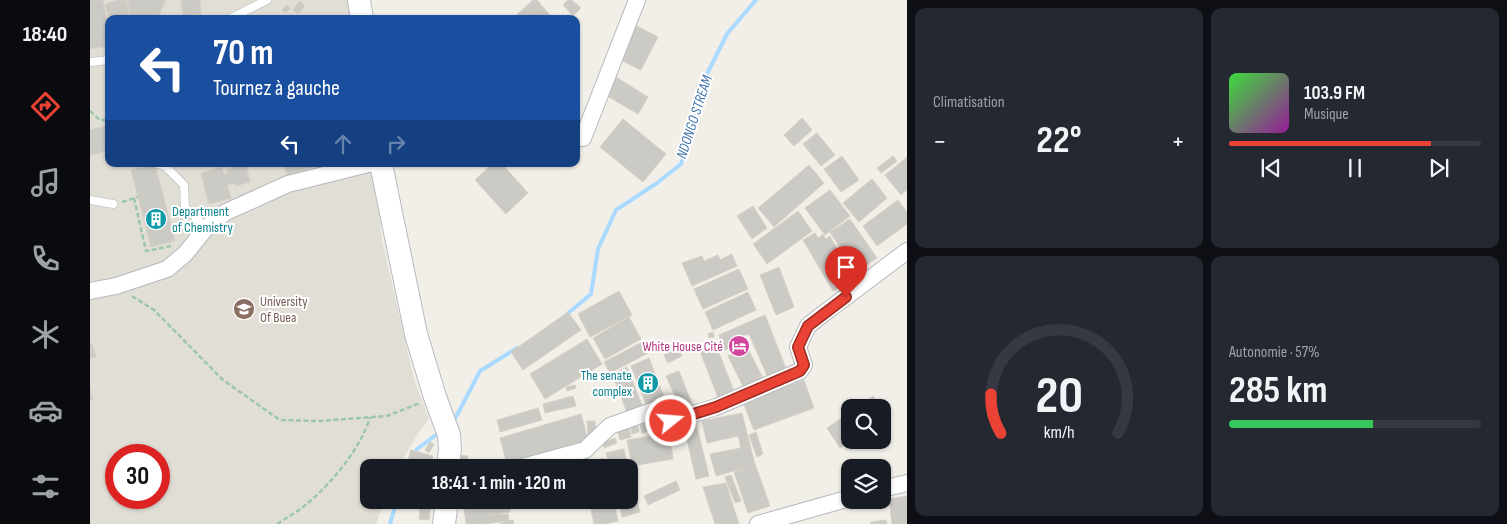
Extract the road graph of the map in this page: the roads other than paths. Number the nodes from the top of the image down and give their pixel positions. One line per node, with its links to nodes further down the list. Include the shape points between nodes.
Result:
1 (267, 0): 4 (lane)
2 (358, 0): 5 (street)
3 (637, 0): 8 (street)
4 (237, 15)
5 (361, 15)
6 (105, 60): 7 (lane)
7 (90, 62)
8 (583, 138)
9 (166, 167): 14 (lane, via 184,185 184,207)
10 (356, 167): 14 (street, via 288,184 226,212)
11 (382, 167): 17 (street, via 416,334 447,428)
12 (90, 200): 13 (lane)
13 (113, 204)
14 (206, 228): 16 (street, via 185,254 167,269)
15 (907, 251): 18 (street, via 808,326 798,347 804,365 800,371 716,407 671,421 663,407 610,426 585,450)
16 (90, 291)
17 (449, 459)
18 (552, 459)
19 (907, 483): 20 (street)
20 (891, 487)
21 (841, 500): 24 (street)
22 (446, 509): 23 (street)
23 (444, 524)
24 (758, 524)

